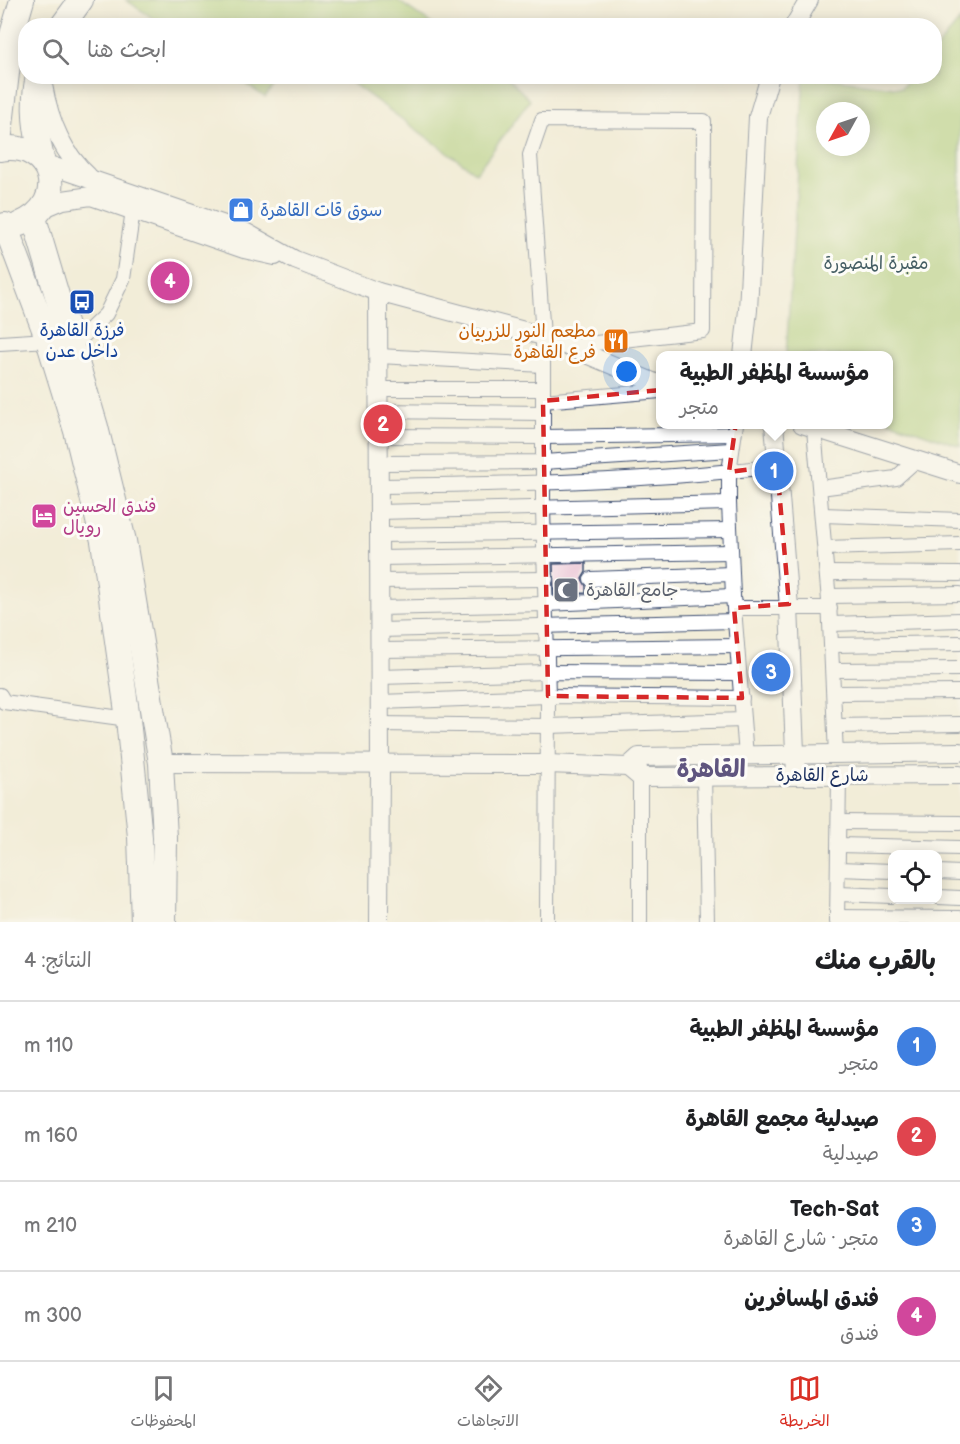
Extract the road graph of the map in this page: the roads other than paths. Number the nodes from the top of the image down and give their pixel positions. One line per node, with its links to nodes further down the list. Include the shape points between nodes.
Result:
1 (22, 0): 6 (highway)
2 (81, 0): 4 (highway)
3 (809, 0): 5 (street)
4 (68, 18)
5 (799, 18)
6 (6, 31): 7 (highway)
7 (4, 78): 11 (highway)
8 (37, 84): 13 (highway, via 33,98 35,130)
9 (42, 84): 14 (street, via 65,151)
10 (768, 84): 25 (street, via 758,117)
11 (0, 134)
12 (0, 149): 13 (highway, via 23,149)
13 (43, 163): 14 (street); 16 (highway, via 50,186 49,197)
14 (94, 181): 18 (street, via 245,232)
15 (133, 210): 16 (street, via 91,196 63,200); 18 (street, via 244,249); 24 (street, via 123,279 106,314)
16 (39, 213): 17 (highway, via 21,224); 24 (highway)
17 (3, 224): 21 (highway)
18 (295, 260): 19 (street)
19 (378, 292): 20 (street); 26 (street)
20 (543, 336): 23 (street); 23 (street, via 530,155 542,120 704,121 703,331); 27 (street)
21 (48, 340): 22 (street); 94 (highway, via 103,541)
22 (0, 343)
23 (567, 346): 28 (street)
24 (72, 347): 104 (highway, via 124,541)
25 (744, 351)
26 (379, 356): 27 (street); 29 (street)
27 (543, 365): 31 (street)
28 (656, 383)
29 (379, 389): 31 (street); 32 (street)
30 (656, 391): 31 (street)
31 (543, 401): 32 (street); 38 (street)
32 (379, 411): 37 (street)
33 (735, 429): 38 (street); 39 (street)
34 (774, 429): 43 (street)
35 (808, 429): 48 (street)
36 (814, 429): 40 (street)
37 (379, 436): 38 (street); 42 (street)
38 (543, 437): 41 (street)
39 (731, 450): 41 (street); 44 (street)
40 (915, 461): 45 (street); 48 (street, via 896,478)
41 (543, 462): 42 (street); 46 (street)
42 (379, 463): 47 (street)
43 (777, 466): 44 (street); 72 (street)
44 (729, 472): 46 (street); 49 (street)
45 (960, 474)
46 (543, 483): 47 (street); 50 (street)
47 (379, 486): 51 (street)
48 (820, 488): 52 (street)
49 (729, 503): 50 (street); 54 (street)
50 (543, 509): 51 (street); 55 (street)
51 (379, 512): 56 (street)
52 (823, 515): 53 (street); 58 (street)
53 (960, 520)
54 (730, 530): 55 (street); 59 (street)
55 (544, 532): 56 (street); 60 (street)
56 (379, 536): 61 (street)
57 (960, 544): 58 (street)
58 (825, 548): 62 (street)
59 (731, 552): 60 (street); 63 (street)
60 (545, 555): 61 (street); 65 (street)
61 (379, 558): 67 (street)
62 (827, 573): 64 (street); 69 (street)
63 (732, 574): 66 (street); 73 (street)
64 (960, 574)
65 (546, 579): 67 (street); 70 (street)
66 (591, 579)
67 (380, 580): 71 (street)
68 (960, 594): 69 (street)
69 (829, 602): 72 (street); 75 (street)
70 (546, 604): 71 (street); 73 (street); 76 (street)
71 (380, 608): 77 (street)
72 (789, 608): 73 (street); 102 (street)
73 (734, 609): 76 (street); 80 (street)
74 (960, 620): 75 (street)
75 (831, 624): 79 (street)
76 (546, 626): 77 (street); 81 (street)
77 (380, 630): 82 (street)
78 (960, 643): 79 (street)
79 (832, 645): 84 (street)
80 (737, 646): 81 (street); 86 (street)
81 (547, 648): 82 (street); 85 (street)
82 (380, 650): 87 (street)
83 (960, 669): 84 (street)
84 (833, 670): 89 (street)
85 (548, 672): 86 (street); 87 (street); 90 (street)
86 (739, 673): 91 (street)
87 (380, 677): 93 (street)
88 (960, 692): 89 (street)
89 (835, 693): 99 (street)
90 (548, 696): 91 (street); 93 (street); 98 (street)
91 (742, 698): 95 (street)
92 (1, 700): 94 (street)
93 (380, 702): 96 (street)
94 (128, 719): 125 (highway)
95 (742, 720): 98 (street); 103 (street)
96 (380, 724): 98 (street); 105 (street)
97 (960, 724): 99 (street)
98 (548, 726): 106 (street)
99 (836, 726): 101 (street)
100 (960, 752): 101 (street, شارع القاهرة)
101 (836, 754): 102 (street, شارع القاهرة)
102 (796, 755): 103 (street, شارع القاهرة); 111 (street)
103 (746, 756): 107 (street, شارع القاهرة)
104 (161, 763): 105 (street); 125 (highway, via 165,838)
105 (380, 764): 106 (street); 127 (street)
106 (547, 765): 107 (street); 128 (street)
107 (636, 767): 108 (street, شارع القاهرة); 129 (street)
108 (704, 775): 111 (street, شارع القاهرة); 130 (street)
109 (839, 775): 110 (street, شارع القاهرة); 111 (street, شارع القاهرة); 112 (street)
110 (960, 775)
111 (796, 776)
112 (839, 822): 113 (street); 114 (street)
113 (960, 823)
114 (839, 845): 115 (street); 116 (street)
115 (960, 848)
116 (839, 869): 117 (street); 120 (street)
117 (888, 871)
118 (942, 872): 119 (street)
119 (960, 873)
120 (838, 894): 121 (street); 126 (street)
121 (888, 896)
122 (942, 897): 123 (street)
123 (960, 898)
124 (960, 918): 126 (street)
125 (147, 920)
126 (837, 920)
127 (379, 922)
128 (548, 922)
129 (640, 922)
130 (707, 922)

